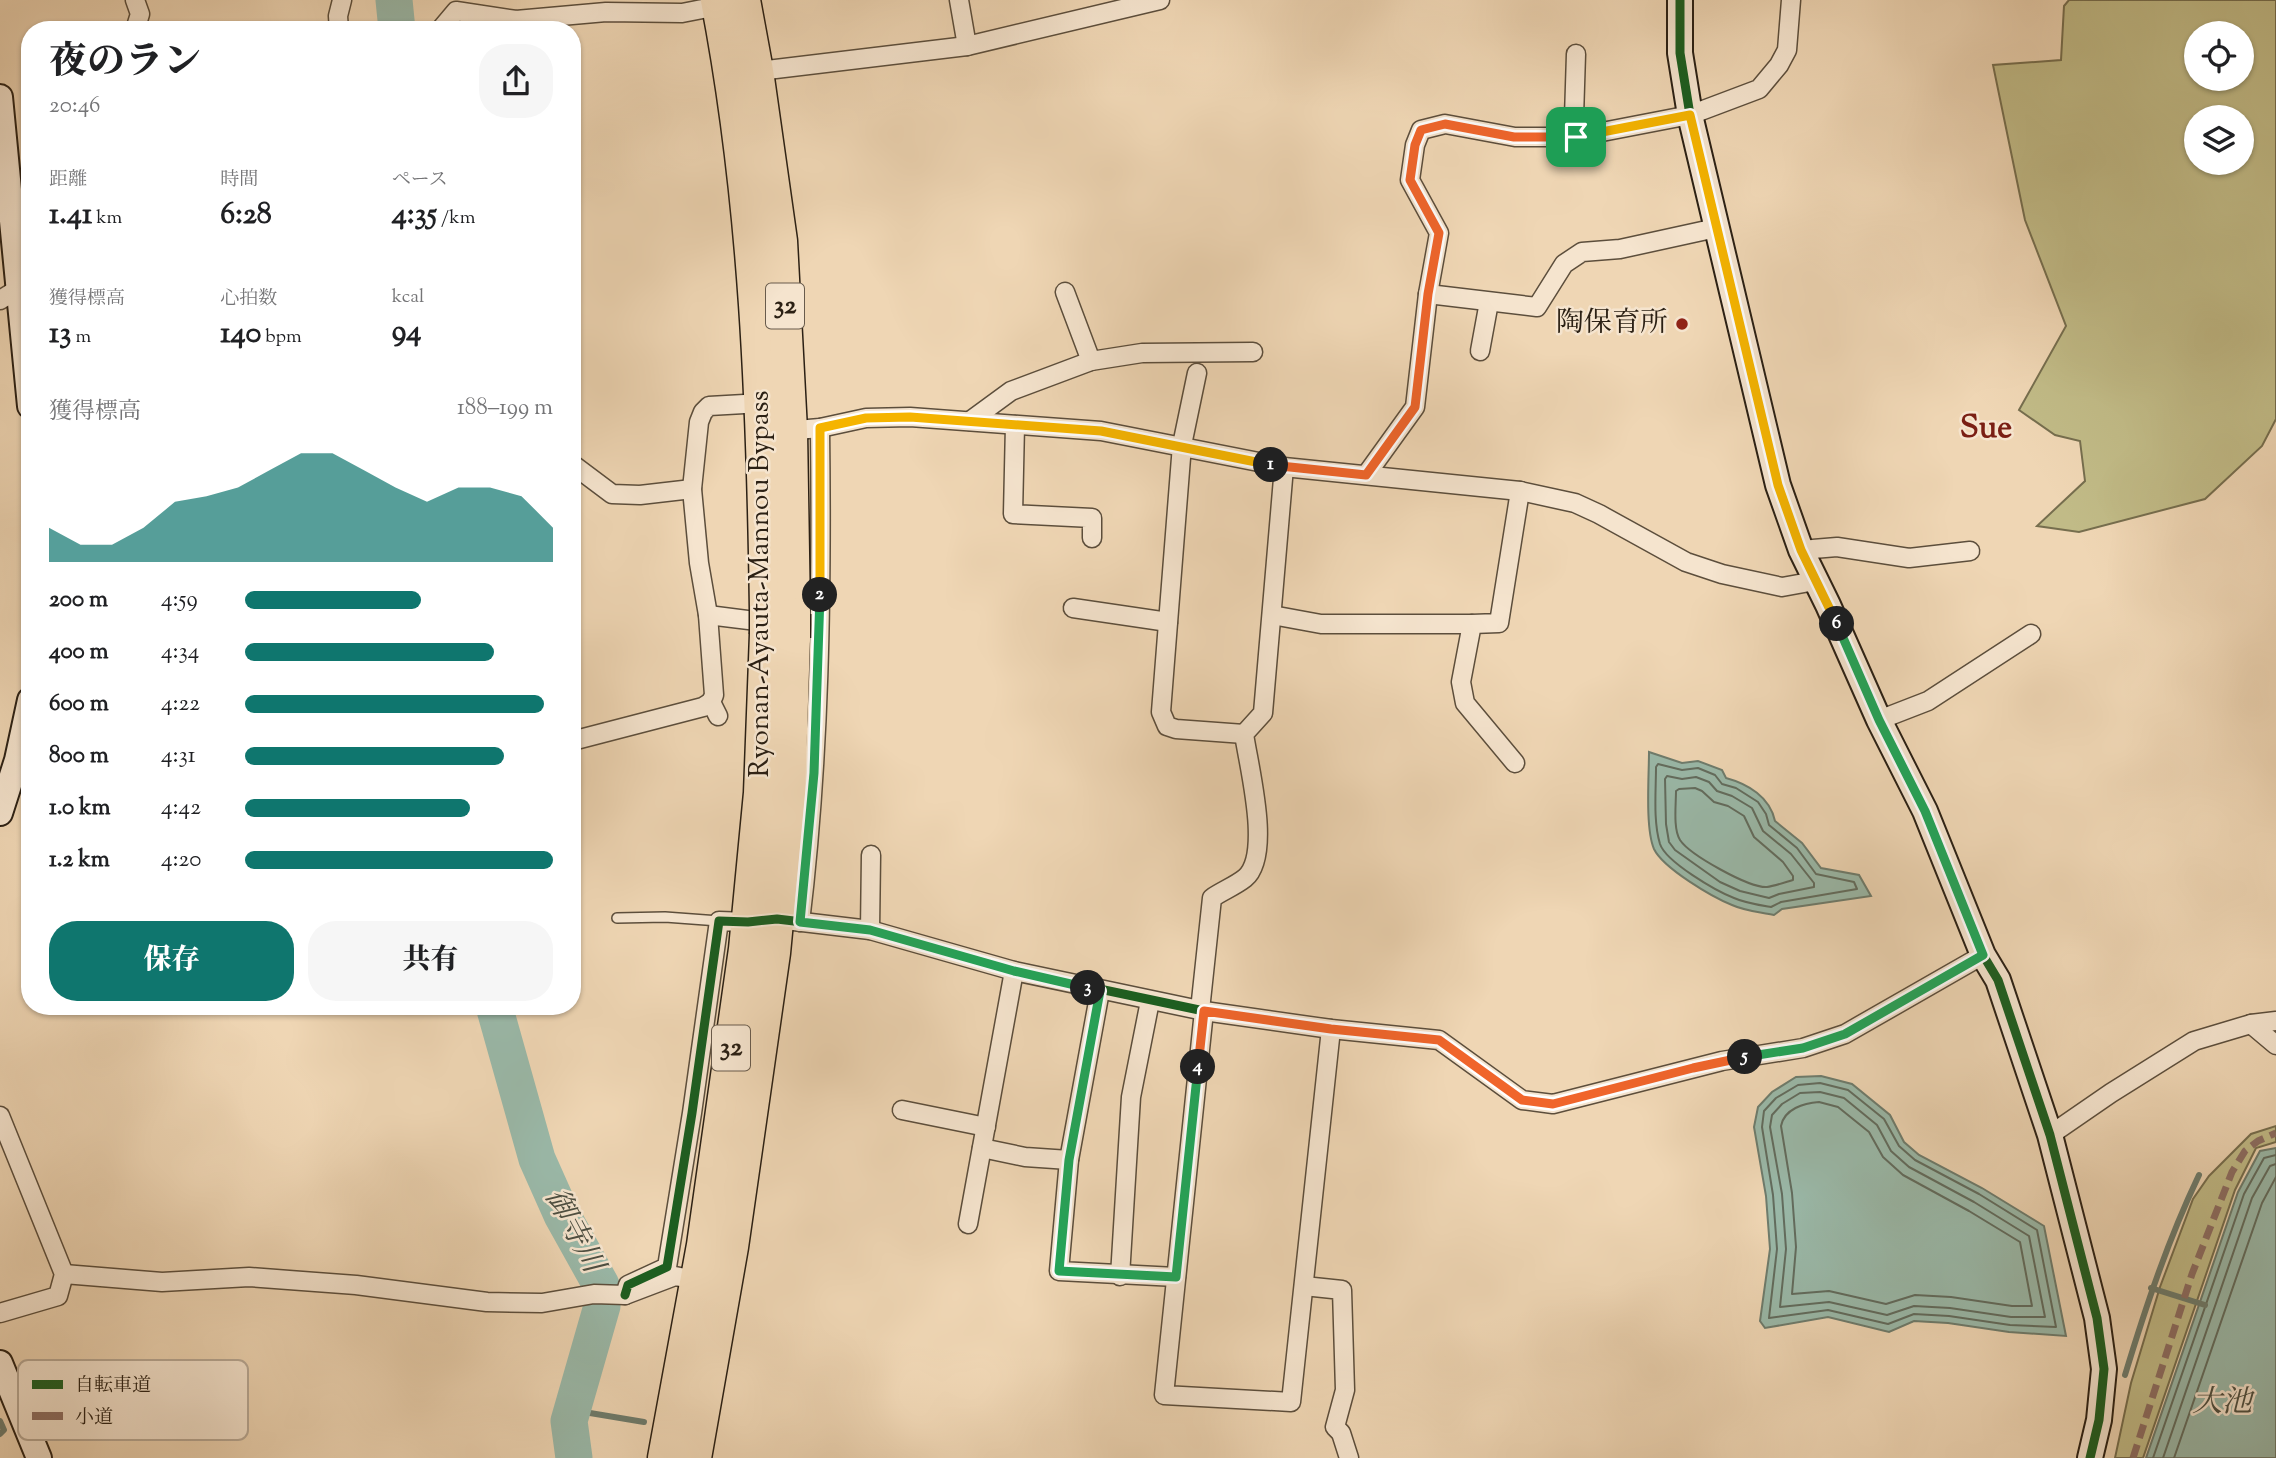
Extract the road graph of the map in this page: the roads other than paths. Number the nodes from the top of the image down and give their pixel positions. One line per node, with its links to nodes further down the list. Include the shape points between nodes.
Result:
1 (135, 0): 8 (street)
2 (342, 0): 9 (street)
3 (959, 0): 11 (street)
4 (1160, 0): 11 (street)
5 (1680, 0): 15 (street, via 1680,53)
6 (1791, 0): 15 (street, via 1787,50 1759,89)
7 (726, 2): 10 (street, via 682,13 606,12 516,20 456,11); 13 (highway, Ryonan-Ayauta-Mannou Bypass / 32)
8 (138, 21)
9 (338, 21)
10 (448, 21)
11 (967, 46): 13 (street)
12 (1576, 54): 16 (street)
13 (744, 73): 28 (highway, Ryonan-Ayauta-Mannou Bypass / 32, via 752,246)
14 (0, 97): 18 (street)
15 (1690, 115): 16 (street); 17 (street)
16 (1576, 137): 20 (street, via 1514,137 1445,124 1421,130 1410,180 1439,233)
17 (1717, 228): 21 (street, via 1620,249 1582,252 1564,264 1537,307); 37 (street, via 1778,485)
18 (16, 289): 22 (street)
19 (1065, 292): 25 (street)
20 (1428, 294): 21 (street); 33 (street, via 1415,407)
21 (1489, 302): 23 (street)
22 (21, 331)
23 (1480, 351)
24 (1253, 352): 25 (street, via 1142,353)
25 (1091, 361): 27 (street, via 1011,391)
26 (1197, 373): 30 (street)
27 (970, 421): 28 (street, via 910,417); 29 (street)
28 (784, 423): 34 (street, via 709,406 699,422); 45 (highway, Ryonan-Ayauta-Mannou Bypass / 32); 45 (street)
29 (1015, 425): 30 (street, via 1101,431); 36 (street, via 1013,514 1093,518)
30 (1182, 445): 31 (street); 43 (street)
31 (1284, 467): 33 (street); 42 (street)
32 (581, 471): 34 (street, via 612,494)
33 (1366, 475): 35 (street)
34 (692, 489): 41 (street)
35 (1520, 491): 39 (street, via 1575,503 1686,562 1722,574 1782,587); 44 (street, via 1499,623)
36 (1092, 538)
37 (1801, 550): 38 (street, via 1837,547 1909,558); 39 (street)
38 (1970, 551)
39 (1815, 581): 47 (street)
40 (1073, 608): 43 (street)
41 (708, 615): 45 (street); 49 (street, via 714,709)
42 (1272, 615): 44 (street, via 1321,624); 48 (street, via 1263,713)
43 (1168, 621): 48 (street, via 1161,712 1167,726)
44 (1472, 624): 50 (street, via 1461,682 1465,703)
45 (788, 625): 55 (highway, Ryonan-Ayauta-Mannou Bypass / 32, via 760,793); 55 (street, via 814,773)
46 (2031, 634): 47 (street, via 1928,701)
47 (1879, 720): 57 (street, via 1925,811)
48 (1244, 734): 61 (street, via 1259,839 1257,859 1246,877 1212,898)
49 (581, 739)
50 (1515, 763)
51 (21, 768): 52 (street)
52 (0, 813)
53 (871, 855): 56 (street)
54 (617, 918): 55 (lane)
55 (761, 921): 56 (street); 76 (highway, Ryonan-Ayauta-Mannou Bypass / 32); 78 (street, via 692,1113 667,1267); 85 (highway, Ryonan-Ayauta-Mannou Bypass / 32, via 732,1247)
56 (870, 930): 58 (street)
57 (1983, 955): 64 (street, via 1845,1034 1803,1048 1722,1061 1553,1104 1522,1100 1439,1040); 69 (street, via 1998,980)
58 (1014, 971): 59 (street); 68 (street)
59 (1100, 991): 60 (street); 71 (street)
60 (1150, 1000): 61 (street); 74 (street, via 1131,1097)
61 (1202, 1011): 64 (street); 75 (street)
62 (2276, 1021): 63 (street)
63 (2251, 1024): 65 (street); 69 (street, via 2194,1041)
64 (1331, 1029): 77 (street)
65 (2276, 1045)
66 (902, 1110): 68 (street)
67 (0, 1116): 73 (street)
68 (985, 1127): 70 (street)
69 (2050, 1135): 87 (street, via 2097,1318 2104,1369)
70 (982, 1148): 71 (street); 72 (street)
71 (1069, 1160): 74 (street, via 1059,1271)
72 (968, 1224)
73 (65, 1274): 78 (street, via 162,1282 249,1278 356,1284 487,1302 541,1303); 79 (street, via 58,1296)
74 (1120, 1276): 75 (street)
75 (1176, 1277): 77 (street, via 1164,1395 1291,1402)
76 (696, 1280): 78 (street, via 675,1276); 84 (highway, Ryonan-Ayauta-Mannou Bypass / 32)
77 (1304, 1286): 86 (street, via 1342,1290 1345,1390 1335,1427)
78 (610, 1295)
79 (0, 1313)
80 (0, 1363): 81 (street)
81 (18, 1407)
82 (32, 1440): 83 (street)
83 (39, 1458)
84 (664, 1458)
85 (695, 1458)
86 (1349, 1458)
87 (2090, 1458)

